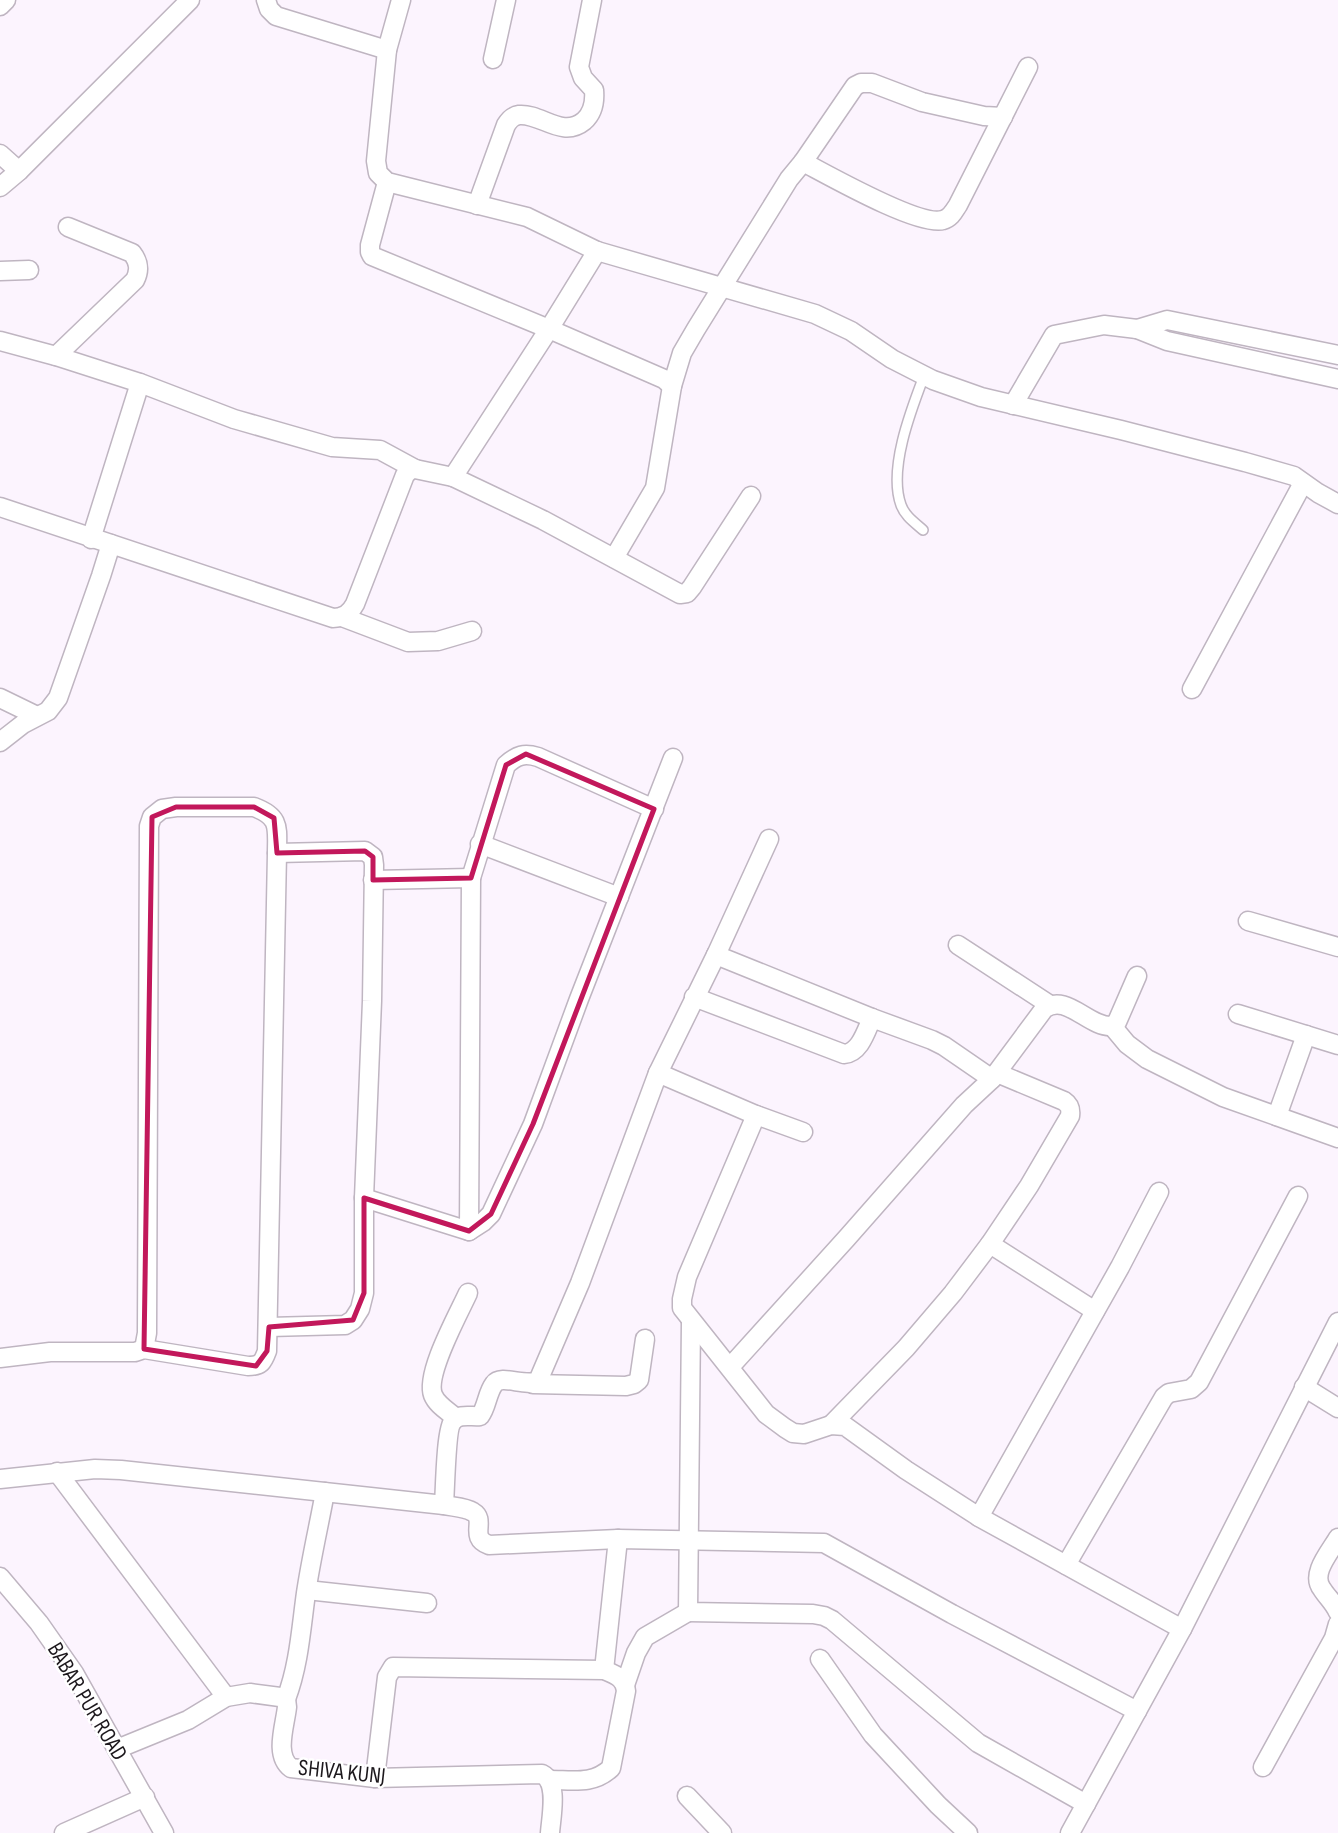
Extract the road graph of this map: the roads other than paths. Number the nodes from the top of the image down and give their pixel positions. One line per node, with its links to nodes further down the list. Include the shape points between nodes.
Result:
1 (6, 0): 7 (street)
2 (190, 0): 14 (street)
3 (266, 0): 8 (street, via 276,16)
4 (401, 0): 8 (street)
5 (506, 0): 9 (street)
6 (592, 0): 17 (street, via 579,67 594,90 588,116 579,124 559,127 513,116)
7 (0, 6)
8 (387, 50): 15 (street, via 376,161 378,173)
9 (493, 59)
10 (1028, 67): 11 (street)
11 (1003, 117): 13 (street, via 922,102 861,83); 13 (street, via 958,205 951,216 939,221 876,200)
12 (0, 154): 14 (street)
13 (803, 162): 22 (street)
14 (19, 171): 16 (street)
15 (387, 181): 17 (street); 23 (street, via 370,245 372,256)
16 (0, 187)
17 (477, 205): 19 (street, via 527,217)
18 (68, 226): 27 (street, via 132,253 138,271 135,280)
19 (597, 251): 22 (street); 23 (street)
20 (29, 270): 21 (street)
21 (0, 271)
22 (722, 286): 28 (street, via 838,324); 31 (street, via 682,354)
23 (549, 329): 31 (street); 34 (street)
24 (1137, 329): 26 (street, via 1167,320); 29 (street, via 1167,341); 32 (street, via 1104,325 1054,335)
25 (0, 341): 27 (street)
26 (1338, 355)
27 (56, 356): 30 (street)
28 (924, 376): 32 (street); 39 (lane, via 902,443 898,489 908,517)
29 (1338, 380)
30 (140, 383): 33 (street, via 234,419 320,444 380,450); 40 (street)
31 (672, 386): 42 (street, via 655,488)
32 (1013, 405): 35 (street, via 1245,462 1294,476)
33 (415, 468): 34 (street); 43 (street, via 405,475 355,604)
34 (453, 477): 42 (street)
35 (1303, 483): 37 (street); 45 (street)
36 (751, 496): 42 (street, via 687,593 675,592)
37 (1338, 504)
38 (0, 507): 40 (street)
39 (923, 530)
40 (91, 539): 41 (street)
41 (111, 544): 43 (street, via 333,618); 47 (street, via 58,698)
42 (614, 558)
43 (342, 617): 44 (street, via 408,642 438,641)
44 (472, 631)
45 (1192, 689)
46 (0, 698): 47 (street)
47 (37, 716): 48 (street)
48 (0, 742)
49 (673, 758): 50 (street)
50 (654, 809): 52 (street, via 526,754 506,765); 56 (street)
51 (769, 839): 60 (street)
52 (480, 844): 54 (street); 56 (street)
53 (277, 853): 55 (street, via 365,851 373,857); 84 (street); 86 (street, via 274,818 254,807 162,809 149,827)
54 (471, 878): 55 (street); 78 (street)
55 (373, 880): 77 (street)
56 (619, 897): 78 (street, via 533,1124 491,1213)
57 (1248, 921): 59 (street)
58 (958, 945): 63 (street)
59 (1338, 947)
60 (716, 954): 62 (street); 65 (street)
61 (1138, 976): 66 (street)
62 (694, 997): 65 (street, via 844,1054 857,1049); 69 (street)
63 (1050, 1005): 66 (street, via 1067,1007 1101,1026); 70 (street)
64 (1238, 1014): 67 (street)
65 (872, 1018): 70 (street, via 944,1046)
66 (1112, 1026): 72 (street, via 1127,1045 1147,1059 1223,1097)
67 (1306, 1035): 68 (street); 72 (street)
68 (1338, 1045)
69 (658, 1073): 71 (street); 89 (street, via 580,1283 541,1376)
70 (994, 1076): 79 (street, via 1064,1101 1071,1110); 88 (street)
71 (758, 1116): 73 (street); 82 (street, via 687,1277 682,1308)
72 (1277, 1116): 74 (street)
73 (803, 1132)
74 (1338, 1138)
75 (1159, 1192): 81 (street)
76 (1298, 1196): 102 (street, via 1199,1382 1164,1397)
77 (364, 1198): 78 (street); 84 (street, via 364,1293 353,1320 345,1325)
78 (469, 1231)
79 (990, 1244): 81 (street); 93 (street, via 906,1348)
80 (468, 1293): 92 (street, via 431,1382 436,1400)
81 (1095, 1311): 98 (street)
82 (691, 1321): 88 (street); 101 (street)
83 (1338, 1322): 90 (street)
84 (268, 1326): 86 (street, via 267,1350 256,1366)
85 (645, 1339): 89 (street, via 639,1380 634,1384)
86 (145, 1349): 87 (street)
87 (0, 1358)
88 (730, 1367): 93 (street, via 766,1414 793,1433)
89 (533, 1384): 92 (street, via 497,1381 480,1416)
90 (1304, 1387): 91 (street); 109 (street)
91 (1338, 1408)
92 (456, 1418): 97 (street, via 448,1438)
93 (831, 1425): 98 (street, via 845,1426)
94 (57, 1472): 95 (street); 96 (street, via 121,1470); 113 (street)
95 (0, 1479)
96 (325, 1492): 97 (street); 104 (street)
97 (444, 1505): 100 (street, via 475,1512 479,1537 489,1545)
98 (979, 1517): 102 (street)
99 (1338, 1538): 107 (street, via 1317,1580)
100 (618, 1539): 101 (street); 111 (street)
101 (689, 1542): 106 (street); 115 (street, via 824,1543)
102 (1066, 1565): 109 (street)
103 (0, 1577): 116 (street, BABAR PUR ROAD, via 74,1673)
104 (307, 1590): 105 (street); 114 (street, via 296,1666)
105 (427, 1603)
106 (688, 1612): 112 (street, SHIVA KUNJ, via 645,1637); 122 (street, via 824,1616 978,1743)
107 (1338, 1612)
108 (1338, 1625): 117 (street)
109 (1182, 1629): 115 (street)
110 (820, 1659): 127 (street, via 873,1735)
111 (604, 1670): 112 (street); 118 (street, via 393,1667 387,1677)
112 (625, 1685): 119 (street, SHIVA KUNJ, via 611,1768 594,1780)
113 (226, 1697): 114 (street, via 250,1693); 116 (street, via 188,1720)
114 (286, 1699): 118 (street, SHIVA KUNJ, via 284,1763 303,1770)
115 (1137, 1711): 122 (street)
116 (117, 1749): 121 (street, BABAR PUR ROAD)
117 (1263, 1767)
118 (375, 1778): 119 (street, SHIVA KUNJ, via 542,1774)
119 (549, 1780): 125 (street)
120 (687, 1796): 126 (street)
121 (145, 1797): 123 (street); 124 (street, BABAR PUR ROAD)
122 (1086, 1804): 128 (street)
123 (64, 1833)
124 (164, 1833)
125 (550, 1833)
126 (722, 1833)
127 (968, 1833)
128 (1070, 1833)

